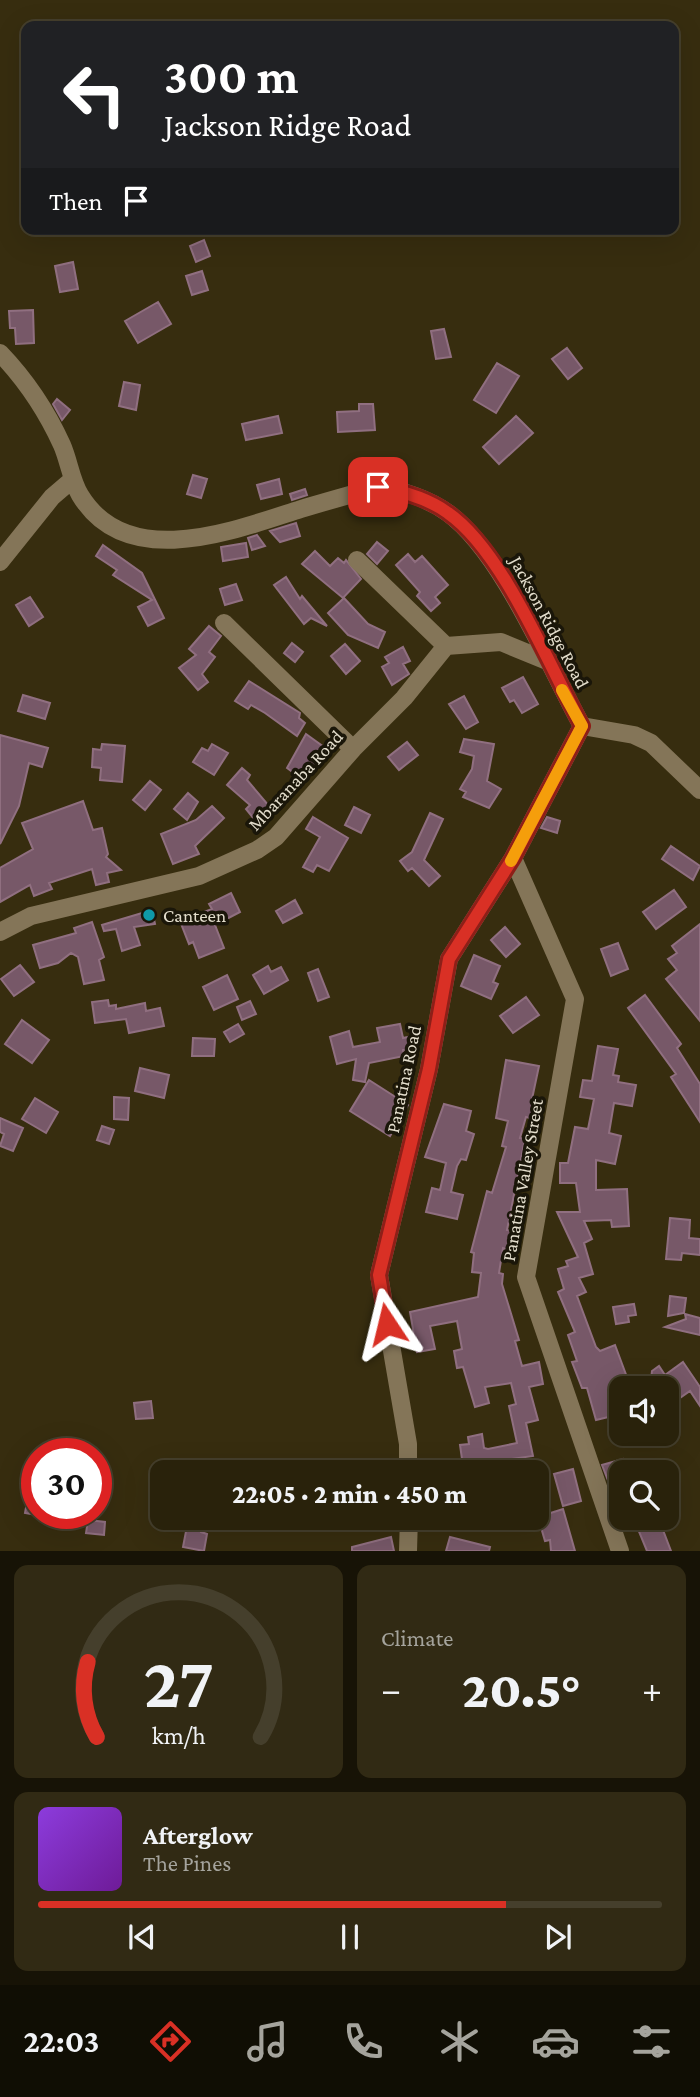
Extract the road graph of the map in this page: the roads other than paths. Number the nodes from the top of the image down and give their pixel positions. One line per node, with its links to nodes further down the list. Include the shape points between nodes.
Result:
1 (0, 352): 2 (street, Jackson Ridge Road, via 20,373 40,406 62,445)
2 (73, 479): 4 (street, via 52,497); 7 (street, Jackson Ridge Road, via 96,515 120,529 148,538 184,541 244,528 378,487 398,490 449,513 494,560)
3 (357, 560): 6 (street)
4 (0, 562)
5 (224, 622): 9 (street)
6 (446, 646): 7 (street, via 501,642); 9 (street, Mbaranaba Road, via 404,698)
7 (547, 661): 8 (street, Jackson Ridge Road)
8 (582, 726): 10 (street, via 635,735 651,743); 11 (street, Panatina Road)
9 (353, 749): 12 (street, Mbaranaba Road, via 276,837 257,850 199,876 44,912)
10 (700, 790)
11 (513, 858): 13 (street, Panatina Road, via 449,959 429,1069 379,1275); 16 (street, Panatina Valley Street, via 575,999 526,1277)
12 (0, 932)
13 (408, 1460)
14 (409, 1530): 15 (street)
15 (408, 1551)
16 (620, 1551)

